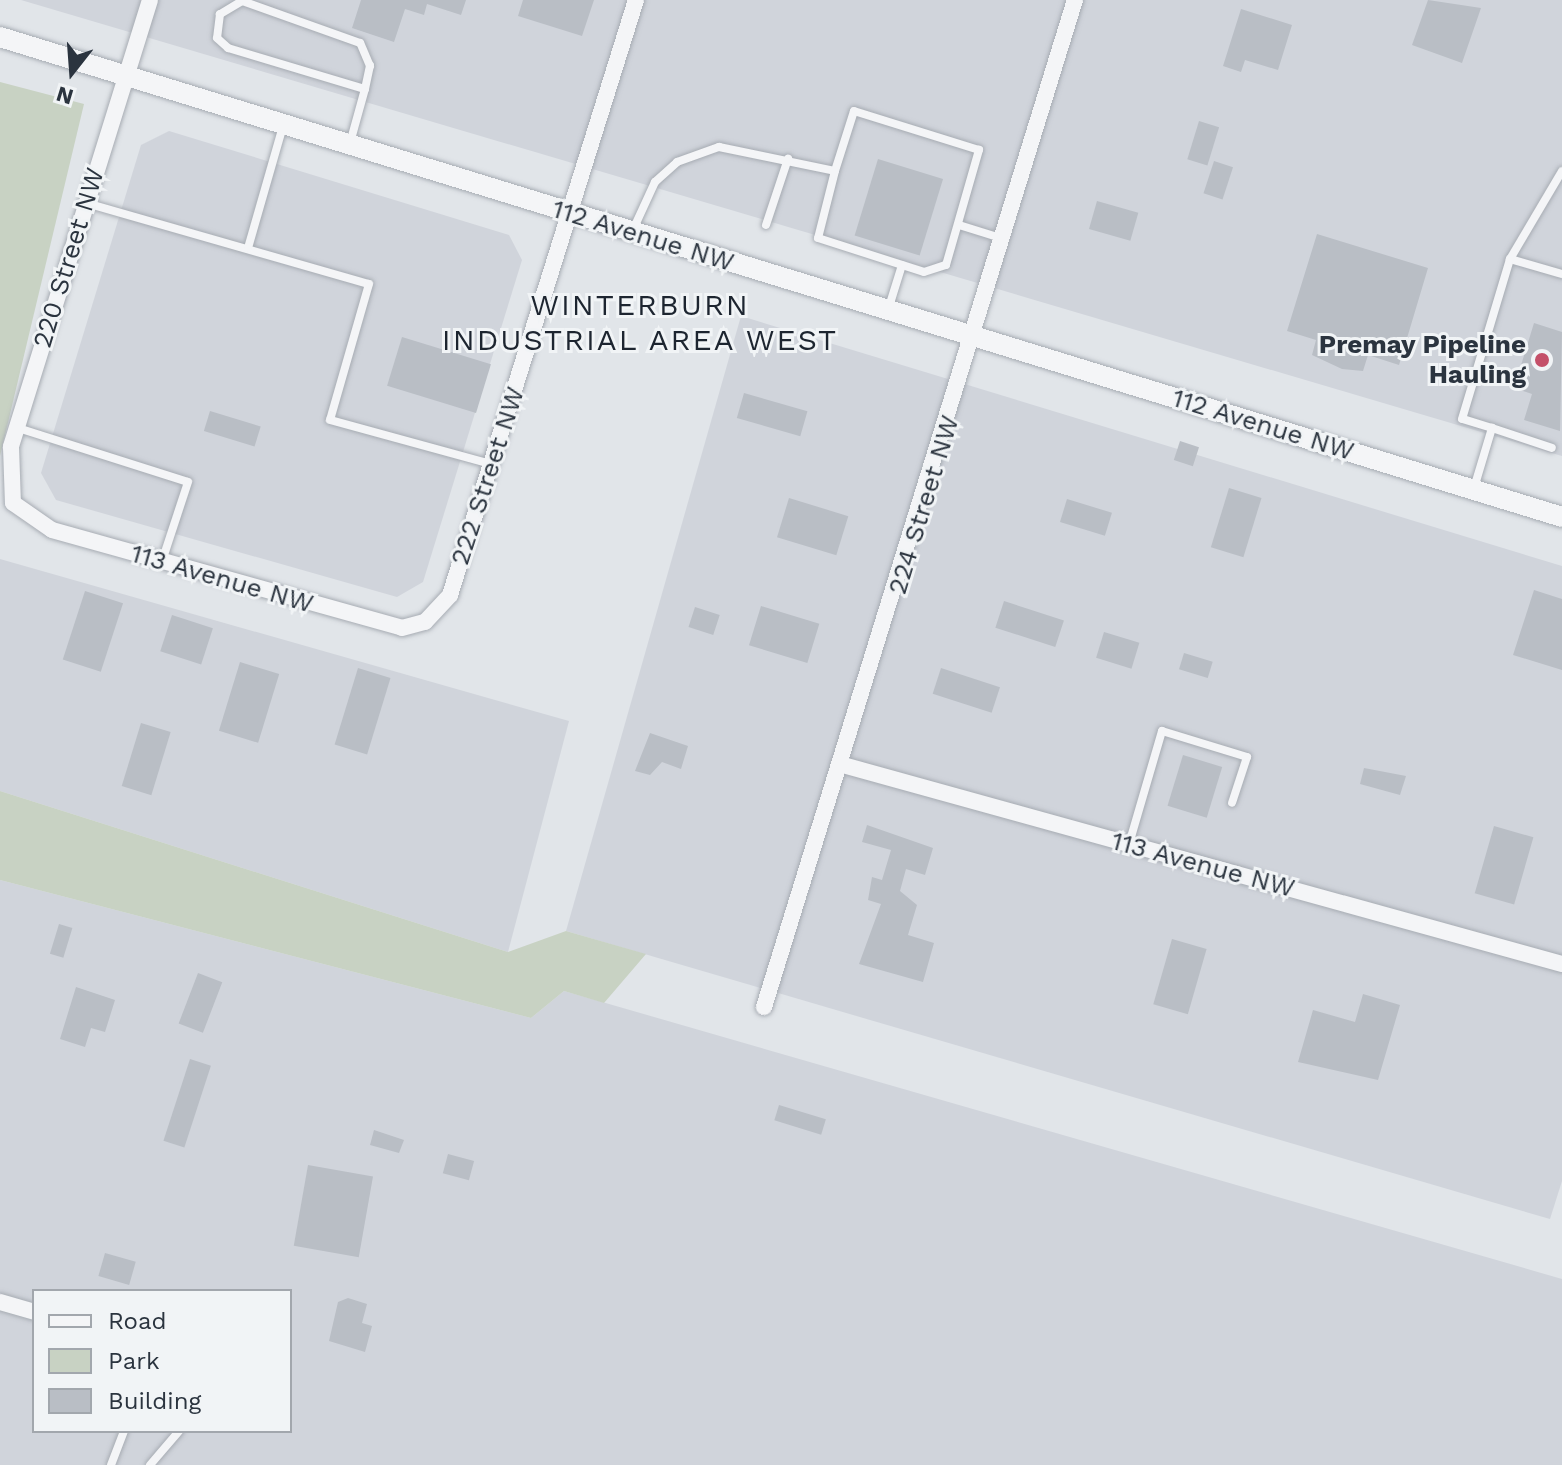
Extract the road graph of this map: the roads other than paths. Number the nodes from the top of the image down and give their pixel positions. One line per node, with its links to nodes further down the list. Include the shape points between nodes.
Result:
1 (150, 0): 5 (street, 220 Street NW)
2 (636, 0): 13 (street, 222 Street NW)
3 (1071, 1): 17 (street, 224 Street NW)
4 (0, 37): 5 (street, 112 Avenue NW)
5 (125, 75): 7 (street, 112 Avenue NW); 12 (street, 220 Street NW)
6 (365, 89): 6 (lane, via 369,54 360,43 242,1 220,14 217,38 228,48); 8 (lane)
7 (283, 124): 8 (street, 112 Avenue NW); 18 (lane)
8 (350, 145): 13 (street, 112 Avenue NW)
9 (788, 159): 10 (lane); 14 (lane); 16 (lane, via 719,147 677,162 655,182)
10 (835, 171): 15 (lane, via 854,111 979,150); 20 (lane, via 818,238)
11 (1562, 171): 19 (lane)
12 (86, 203): 18 (lane); 24 (street, 220 Street NW)
13 (572, 214): 16 (street, 112 Avenue NW); 27 (street, 222 Street NW)
14 (766, 225)
15 (959, 225): 17 (lane); 20 (lane, via 946,265 924,272)
16 (632, 233): 22 (street, 112 Avenue NW)
17 (1004, 239): 23 (street, 224 Street NW)
18 (248, 248): 27 (lane, via 369,284 330,420)
19 (1510, 259): 21 (lane); 25 (lane, via 1462,419)
20 (902, 265): 22 (lane)
21 (1562, 274)
22 (888, 310): 23 (street, 112 Avenue NW)
23 (975, 336): 28 (street, 112 Avenue NW); 33 (street, 224 Street NW)
24 (17, 428): 29 (street, 220 Street NW, via 7,470); 31 (lane, via 188,482)
25 (1492, 428): 26 (lane); 28 (lane)
26 (1552, 448)
27 (491, 465): 32 (street, 222 Street NW, via 450,595)
28 (1473, 489): 30 (street, 112 Avenue NW)
29 (22, 516): 31 (street, 113 Avenue NW)
30 (1562, 517)
31 (162, 562): 32 (street, 113 Avenue NW, via 392,627)
32 (425, 622)
33 (843, 765): 35 (street, 113 Avenue NW); 37 (street, 224 Street NW)
34 (1232, 803): 35 (lane, via 1247,757 1162,731)
35 (1129, 844): 36 (street, 113 Avenue NW)
36 (1562, 964)
37 (764, 1007)
38 (0, 1302): 39 (street)
39 (32, 1311)
40 (123, 1433): 42 (lane)
41 (177, 1433): 43 (lane)
42 (111, 1465)
43 (150, 1465)

